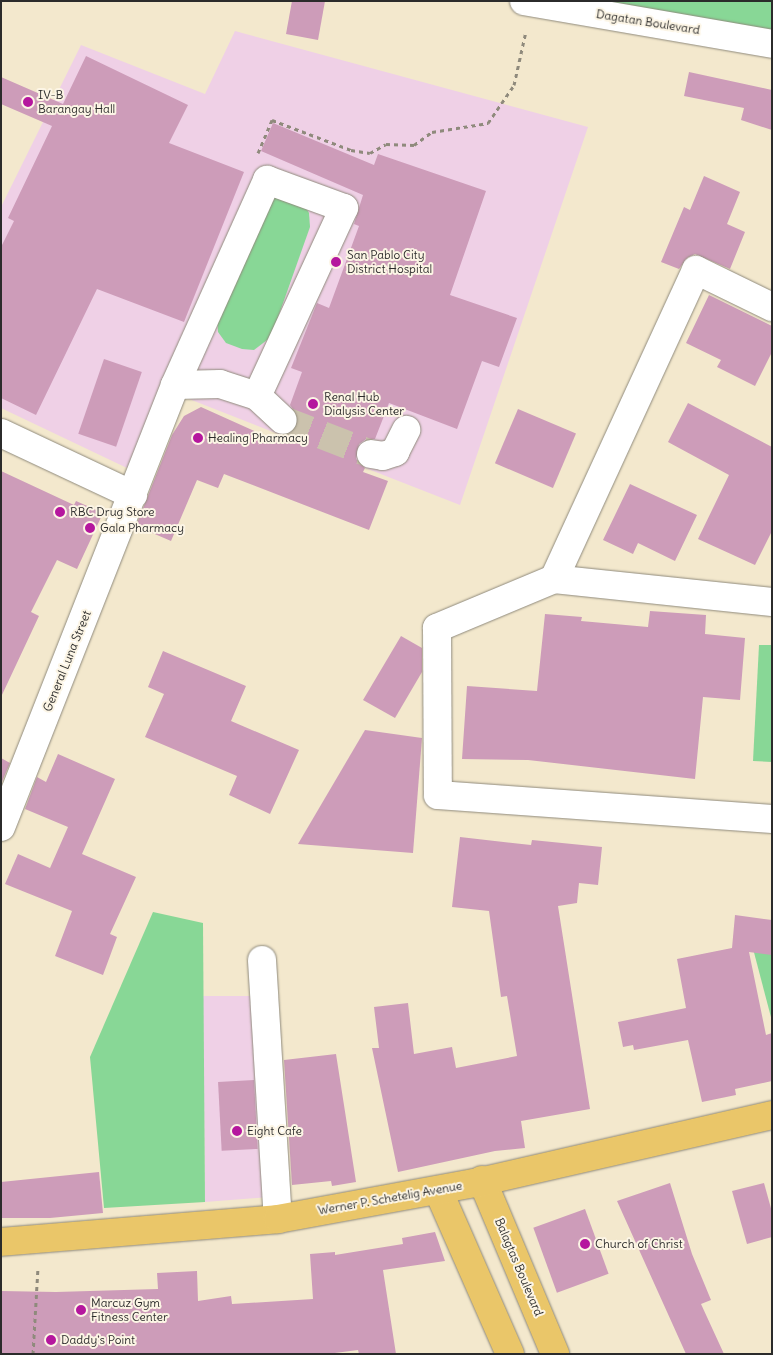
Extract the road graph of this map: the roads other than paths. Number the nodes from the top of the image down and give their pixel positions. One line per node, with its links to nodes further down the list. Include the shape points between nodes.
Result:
1 (528, 2): 2 (street, Dagatan Boulevard)
2 (772, 44)
3 (772, 307): 11 (street, via 696,270)
4 (175, 385): 5 (street, via 220,384); 5 (street, General Luna Street, via 267,180 344,208); 10 (street, General Luna Street)
5 (257, 396): 6 (street)
6 (284, 420)
7 (406, 430): 9 (street, via 395,452 383,456)
8 (1, 434): 10 (street)
9 (370, 454)
10 (133, 495): 14 (street, General Luna Street)
11 (554, 579): 12 (street); 13 (street, via 437,628 438,795)
12 (772, 602)
13 (772, 819)
14 (1, 827)
15 (262, 960): 19 (street)
16 (772, 1115): 17 (main road, Werner P. Schetelig Avenue)
17 (482, 1180): 18 (main road, Werner P. Schetelig Avenue); 22 (main road, Balagtas Boulevard)
18 (438, 1190): 19 (main road, Werner P. Schetelig Avenue); 21 (main road)
19 (278, 1219): 20 (main road, Werner P. Schetelig Avenue)
20 (1, 1242)
21 (510, 1354)
22 (556, 1354)

